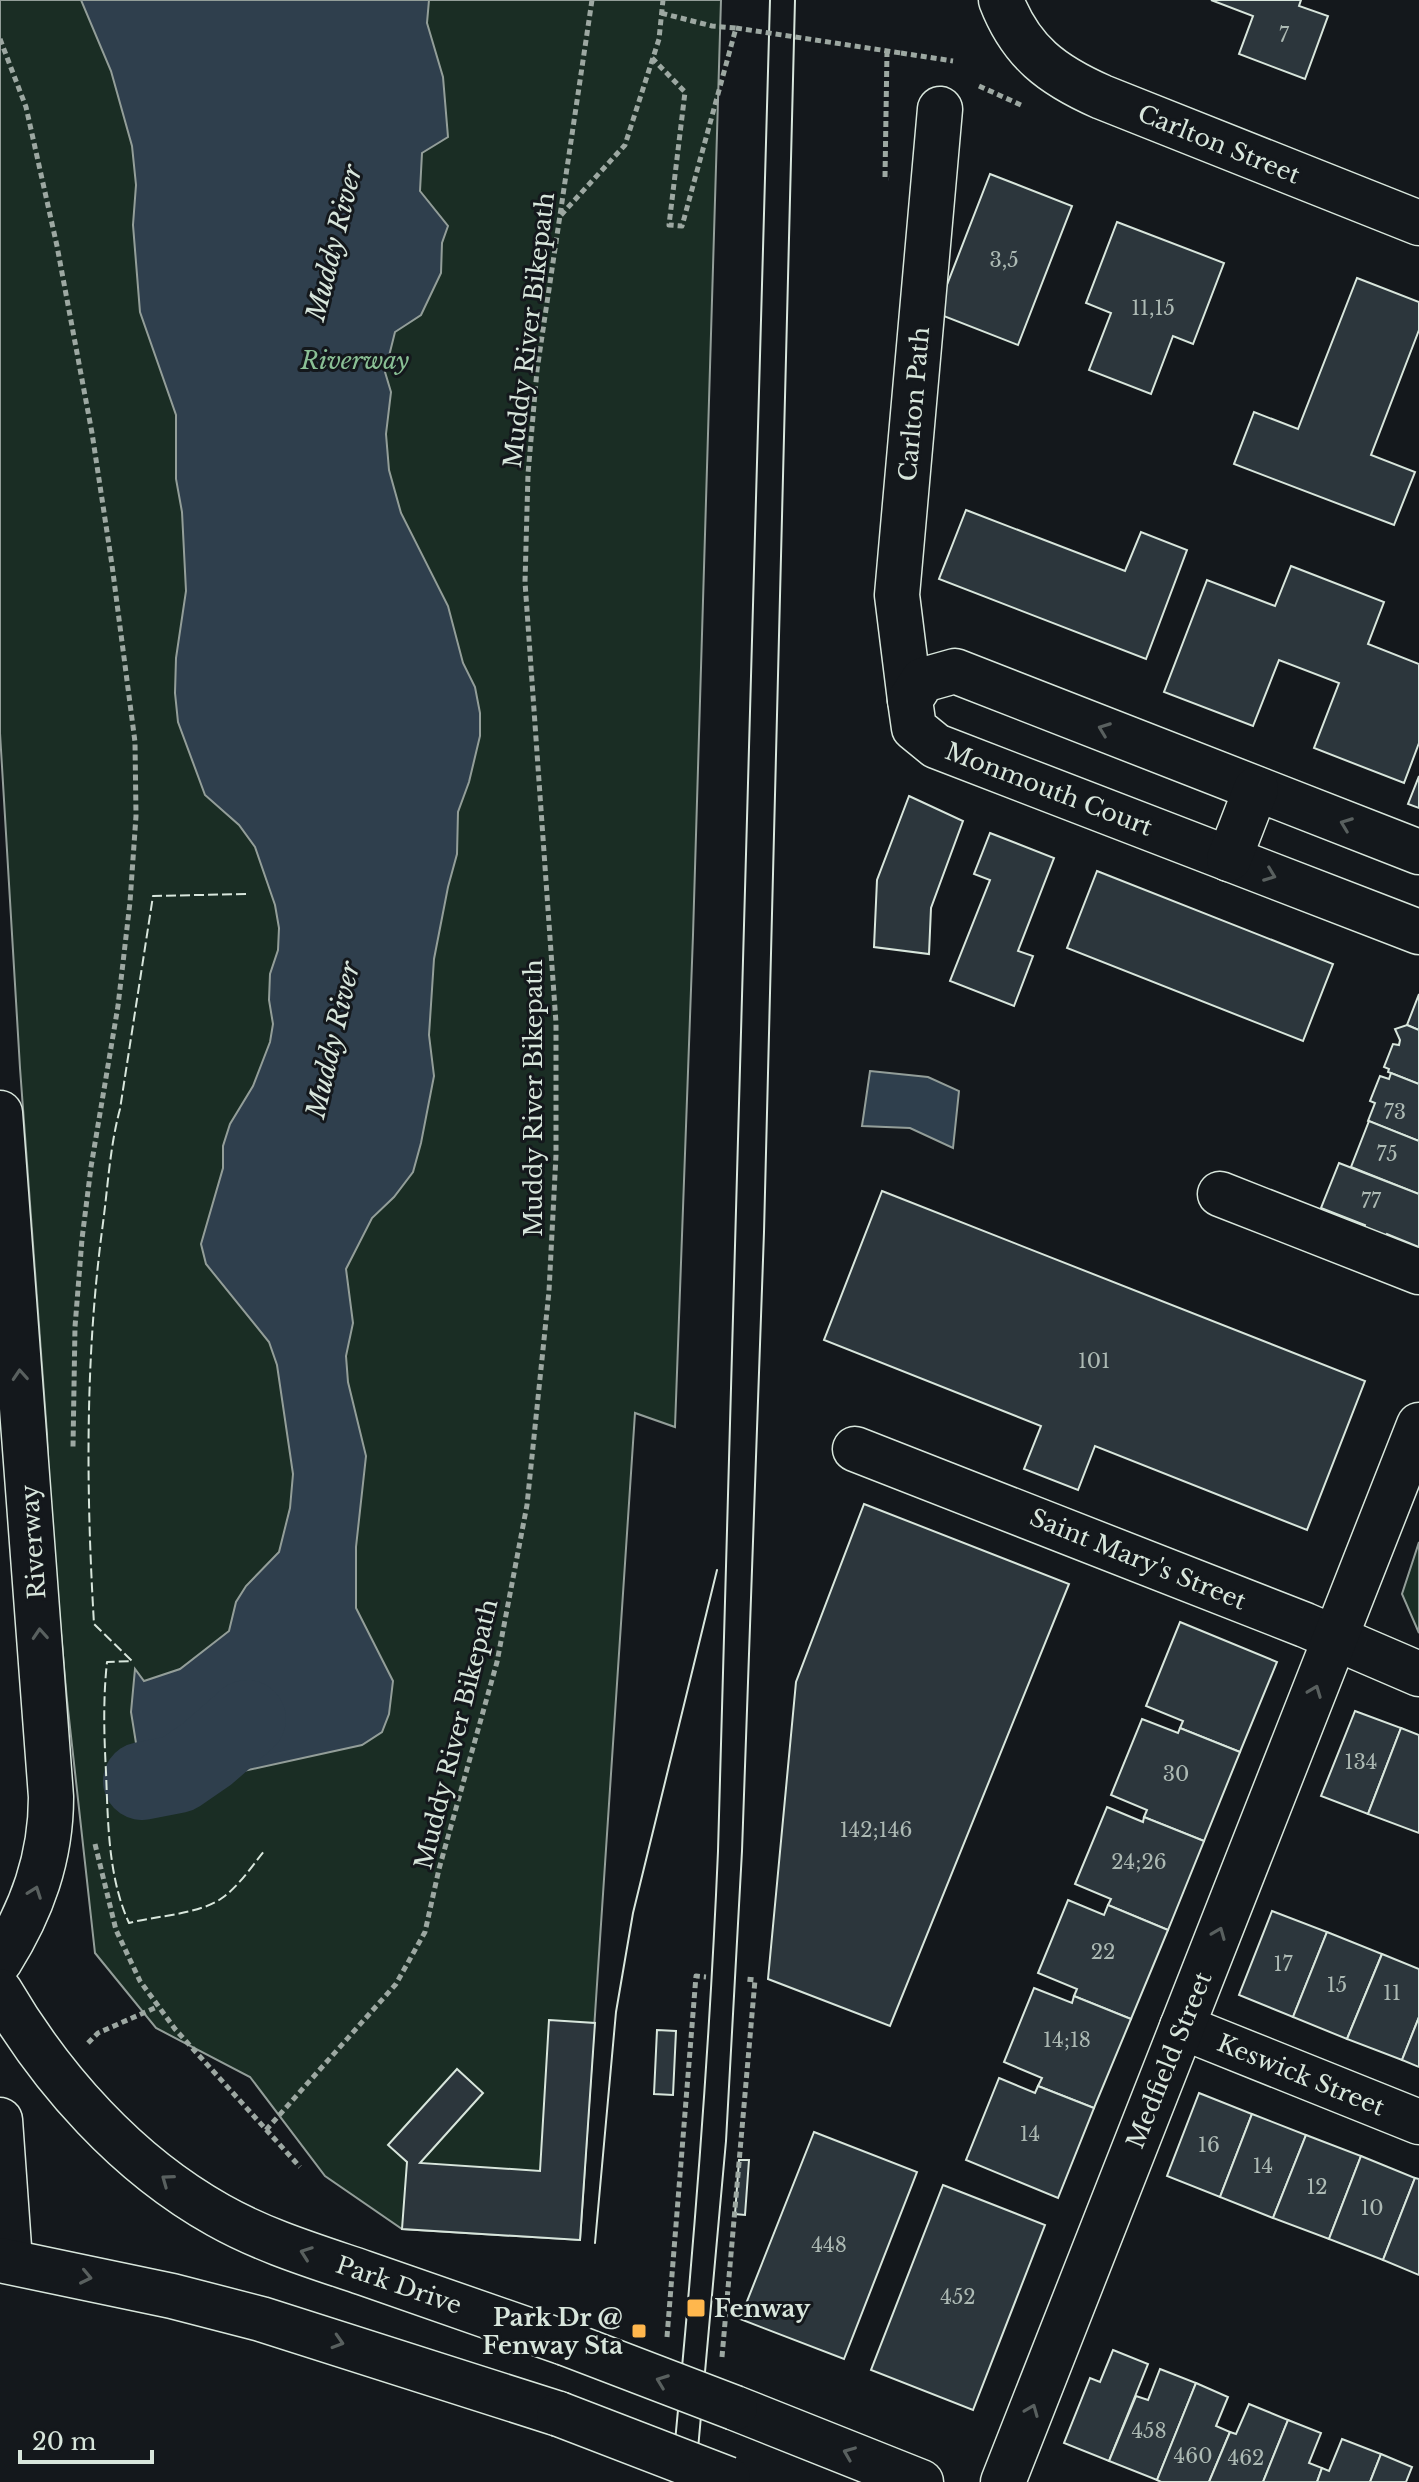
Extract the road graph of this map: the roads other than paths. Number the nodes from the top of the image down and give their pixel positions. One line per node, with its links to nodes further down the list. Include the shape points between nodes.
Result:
1 (1001, 0): 3 (main road, Carlton Street, via 1028,50 1045,66 1095,94)
2 (940, 109): 4 (main road, Carlton Path, via 897,595)
3 (1419, 223)
4 (910, 700): 5 (main road, one-way to 4, via 955,671 923,680); 7 (main road, Monmouth Court, via 914,728 936,746)
5 (1256, 789): 6 (main road, one-way to 5); 7 (main road)
6 (1419, 852)
7 (1229, 859): 8 (main road, Monmouth Court, one-way to 8)
8 (1419, 932)
9 (0, 1113): 16 (main road, Riverway, one-way to 9, via 25,1919 40,1879 51,1810)
10 (1220, 1194): 11 (main road)
11 (1419, 1272)
12 (1419, 1425): 14 (main road, Medfield Street)
13 (855, 1449): 14 (main road, Saint Mary's Street)
14 (1336, 1638): 15 (main road, Saint Mary's Street); 18 (main road, Medfield Street, one-way to 14)
15 (1419, 1674)
16 (0, 1961)
17 (0, 1991): 23 (main road, Park Drive, one-way to 17, bridge, via 728,2390 565,2343 300,2251 210,2210 145,2164 99,2121 29,2038)
18 (1182, 2027): 20 (main road, Keswick Street); 24 (main road, Medfield Street, one-way to 18)
19 (0, 2120): 21 (main road)
20 (1419, 2122)
21 (5, 2260): 22 (main road, one-way to 22, bridge, via 261,2319 559,2414)
22 (731, 2481)
23 (921, 2482)
24 (1003, 2482)

